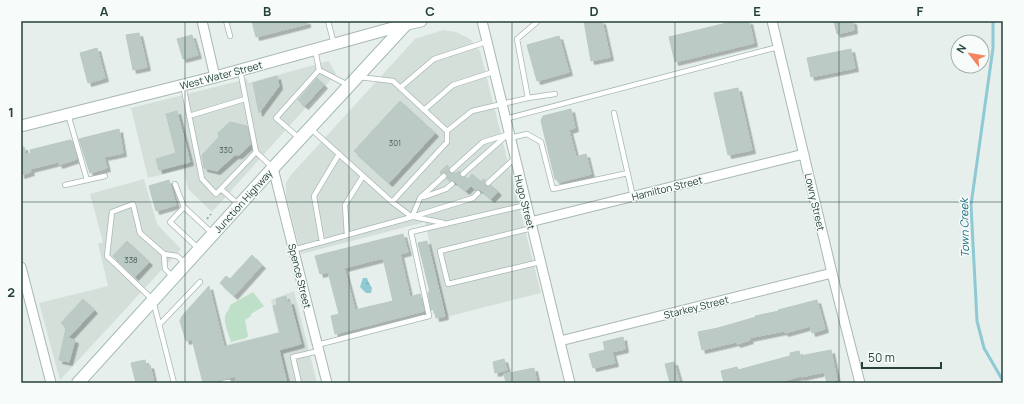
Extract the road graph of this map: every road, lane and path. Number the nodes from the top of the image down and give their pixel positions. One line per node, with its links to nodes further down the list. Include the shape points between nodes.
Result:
1 (202, 21): 17 (street)
2 (226, 21): 9 (lane)
3 (330, 21): 11 (lane)
4 (421, 21): 8 (street, West Water Street)
5 (482, 21): 10 (street, Hugo Street)
6 (537, 21): 23 (lane, via 517,39)
7 (772, 21): 12 (street, Lowry Street)
8 (408, 22): 11 (street, West Water Street); 18 (main road, Junction Highway)
9 (230, 36)
10 (486, 42): 16 (street, Hugo Street); 21 (lane, via 434,59)
11 (334, 44): 13 (street, West Water Street)
12 (778, 47): 30 (lane); 38 (street, Lowry Street)
13 (315, 49): 14 (street, West Water Street); 15 (lane)
14 (240, 70): 17 (street, West Water Street); 24 (lane)
15 (319, 70): 20 (lane); 35 (lane, via 276,118)
16 (494, 72): 25 (street, Hugo Street); 26 (lane, via 453,85)
17 (215, 77): 19 (street, West Water Street)
18 (358, 77): 20 (main road, Junction Highway); 21 (lane, via 393,81)
19 (183, 85): 28 (street, West Water Street); 29 (lane)
20 (349, 86): 32 (main road, Junction Highway)
21 (400, 88): 26 (lane)
22 (555, 94): 23 (lane)
23 (528, 98): 25 (lane)
24 (245, 99): 29 (lane); 36 (lane)
25 (501, 105): 30 (street, Hugo Street); 33 (lane, via 472,111)
26 (424, 110): 33 (lane)
27 (614, 113): 42 (lane)
28 (68, 114): 31 (street, West Water Street); 47 (lane)
29 (189, 116): 52 (lane, via 202,179 216,194)
30 (505, 119): 34 (street, Hugo Street)
31 (21, 126)
32 (310, 128): 35 (main road, Junction Highway); 37 (lane)
33 (447, 131): 56 (lane, via 447,142)
34 (509, 136): 39 (street, Hugo Street); 41 (lane, via 483,142); 42 (lane, via 527,134 541,142 553,189); 43 (lane)
35 (300, 139): 40 (main road, Junction Highway)
36 (256, 152): 40 (lane); 52 (lane)
37 (339, 154): 45 (lane); 65 (lane, via 314,196)
38 (804, 154): 54 (street, Hamilton Street); 72 (street, Lowry Street)
39 (515, 158): 48 (lane); 57 (street, Hugo Street)
40 (273, 168): 58 (main road, Junction Highway); 67 (street, Spence Street)
41 (452, 170)
42 (628, 173): 54 (lane)
43 (463, 174)
44 (105, 176): 47 (lane)
45 (363, 176): 56 (lane); 64 (lane, via 345,205)
46 (444, 176): 55 (lane)
47 (87, 180): 51 (lane)
48 (488, 183)
49 (175, 184): 59 (lane)
50 (452, 184): 55 (lane, via 446,189)
51 (65, 186)
52 (221, 188): 58 (lane)
53 (478, 193): 60 (lane, via 473,198)
54 (634, 197): 62 (street, Hamilton Street)
55 (420, 198): 60 (lane)
56 (392, 202): 60 (lane)
57 (526, 205): 61 (lane); 62 (street, Hugo Street)
58 (239, 206): 63 (main road, Junction Highway)
59 (184, 207): 63 (lane); 66 (lane, via 170,222)
60 (412, 217): 61 (lane); 64 (lane)
61 (447, 224): 79 (lane, via 411,232 429,316)
62 (531, 225): 69 (street, Hugo Street); 69 (lane, via 440,251 448,284)
63 (213, 234): 66 (main road, Junction Highway)
64 (347, 235): 65 (lane)
65 (322, 242): 67 (lane)
66 (199, 249): 70 (main road, Junction Highway)
67 (294, 250): 79 (street, Spence Street)
68 (164, 254): 70 (lane, via 177,256); 73 (lane, via 165,269); 76 (lane, via 140,233 133,204 112,212 107,256)
69 (540, 262): 78 (street, Hugo Street)
70 (186, 264): 73 (main road, Junction Highway)
71 (21, 267): 75 (street)
72 (832, 273): 78 (street, Starkey Street); 88 (street, Lowry Street)
73 (174, 278): 76 (main road, Junction Highway)
74 (200, 282): 77 (lane)
75 (25, 297): 80 (street)
76 (153, 300): 77 (lane); 81 (main road, Junction Highway)
77 (160, 325): 82 (lane)
78 (560, 341): 87 (street, Hugo Street)
79 (318, 348): 85 (lane, via 293,357); 86 (street, Spence Street)
80 (51, 383)
81 (78, 383)
82 (174, 383)
83 (223, 383): 84 (lane)
84 (229, 383)
85 (299, 383)
86 (327, 383)
87 (570, 383)
88 (860, 383)

